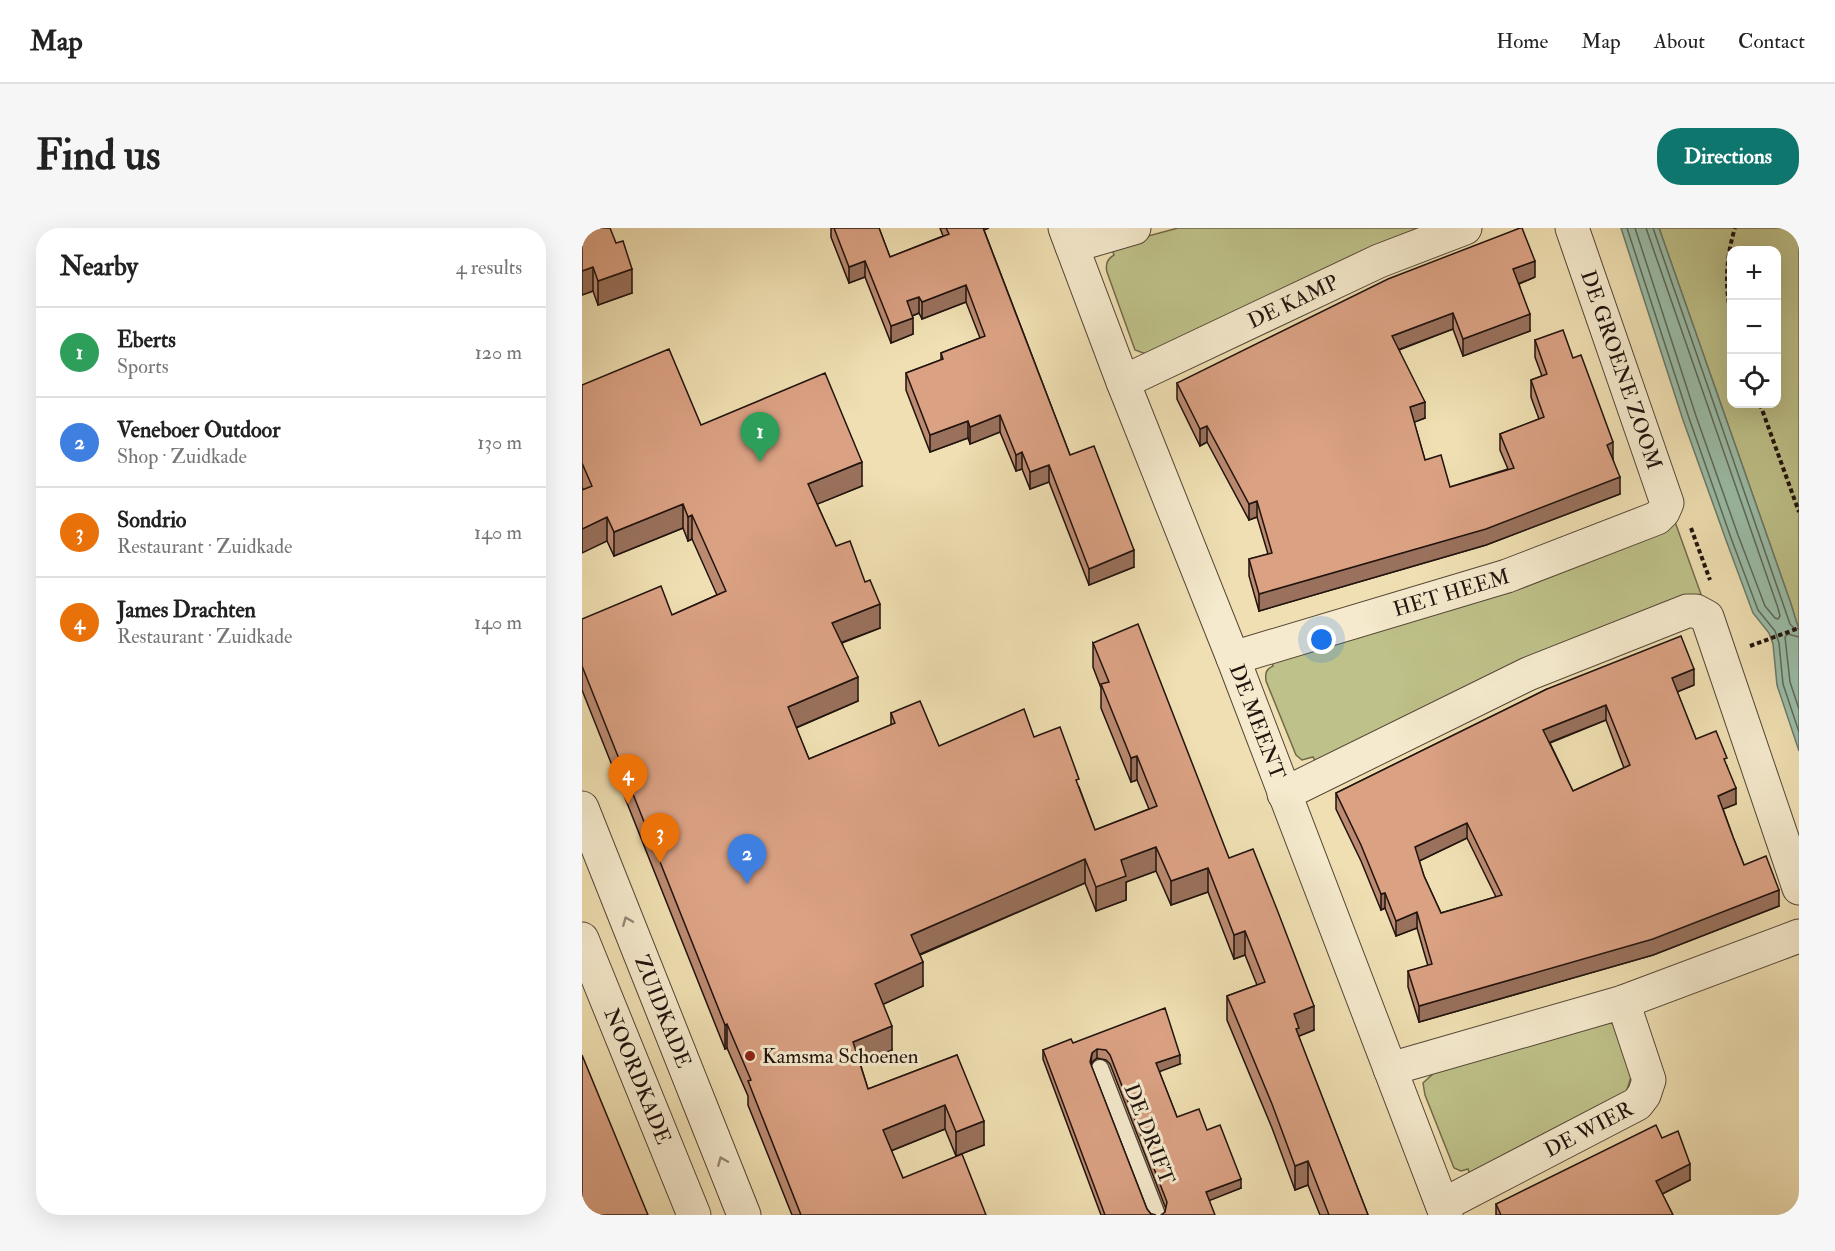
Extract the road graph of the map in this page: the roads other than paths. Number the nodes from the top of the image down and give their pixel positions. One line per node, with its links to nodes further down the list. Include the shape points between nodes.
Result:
1 (1134, 228): 4 (street)
2 (1465, 228): 5 (street, DE KAMP, via 1379,261)
3 (1572, 228): 6 (street, DE GROENE ZOOM)
4 (1069, 237): 5 (street, DE MEENT)
5 (1123, 382): 7 (street, DE MEENT)
6 (1665, 508): 7 (street, HET HEEM, via 1657,518 1507,576)
7 (1233, 658): 8 (street, DE MEENT)
8 (1284, 794): 11 (street, via 1528,674 1687,611 1702,614); 16 (street, DE MEENT)
9 (582, 808): 10 (street, ZUIDKADE)
10 (590, 850): 19 (street, ZUIDKADE, one-way to 10)
11 (1799, 888)
12 (1799, 936): 14 (street)
13 (582, 939): 18 (street, NOORDKADE)
14 (1623, 1002): 16 (street); 17 (street, DE WIER, via 1649,1080 1637,1104)
15 (1100, 1068): 20 (lane, DE DRIFT)
16 (1390, 1069): 17 (street, DE MEENT)
17 (1444, 1210)
18 (694, 1215)
19 (744, 1215)
20 (1156, 1215)

